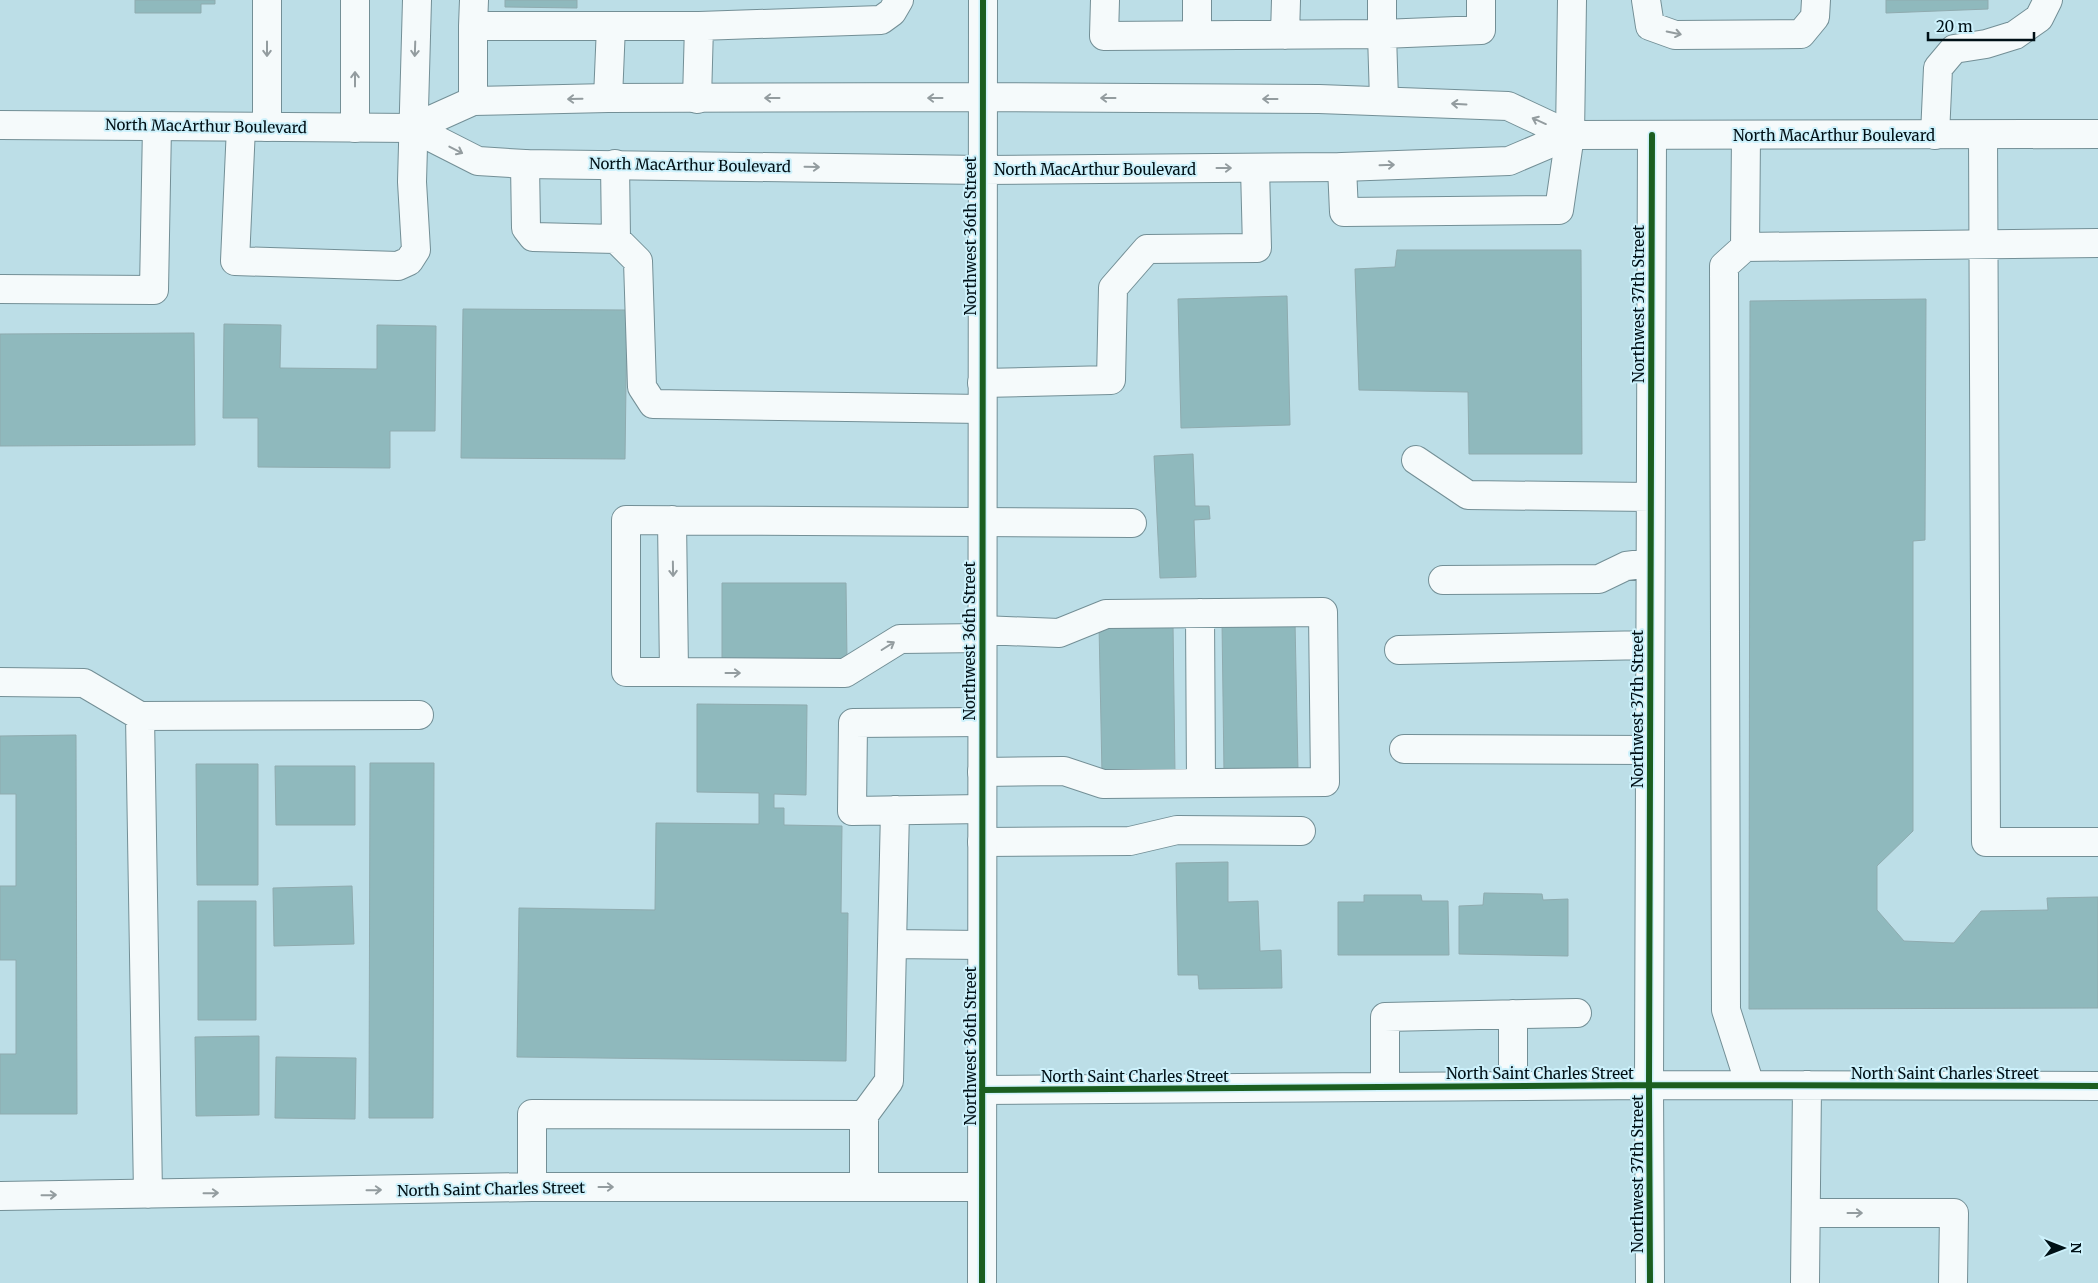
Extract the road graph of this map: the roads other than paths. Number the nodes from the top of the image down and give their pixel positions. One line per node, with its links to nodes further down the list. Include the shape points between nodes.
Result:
1 (267, 0): 28 (main road, one-way to 28)
2 (355, 0): 29 (main road, one-way to 2)
3 (417, 0): 30 (main road, one-way to 30)
4 (899, 0): 17 (main road, via 892,12 880,20)
5 (983, 0): 21 (main road, Northwest 36th Street)
6 (1105, 0): 19 (main road, via 1104,36)
7 (1197, 0): 19 (main road)
8 (1286, 0): 20 (main road)
9 (1382, 0): 18 (main road)
10 (1481, 0): 18 (main road, via 1480,30)
11 (1572, 0): 32 (main road)
12 (1816, 0): 14 (main road, one-way to 12, via 1650,26 1675,35 1801,34 1816,17)
13 (2048, 0): 34 (main road, via 2039,18 2015,35 1954,49 1938,68)
14 (1647, 1)
15 (473, 13): 16 (main road); 25 (main road)
16 (611, 26): 17 (main road); 22 (main road)
17 (699, 26): 23 (main road)
18 (1382, 34): 20 (main road); 24 (main road)
19 (1197, 35): 20 (main road)
20 (1285, 35)
21 (983, 97): 23 (main road, North MacArthur Boulevard, one-way to 23); 24 (main road, North MacArthur Boulevard, one-way to 21); 41 (main road, Northwest 36th Street)
22 (608, 98): 23 (main road, North MacArthur Boulevard); 25 (main road, North MacArthur Boulevard, one-way to 25)
23 (697, 99)
24 (1384, 100): 32 (main road, North MacArthur Boulevard, one-way to 24, via 1508,106)
25 (473, 101): 30 (main road, North MacArthur Boulevard)
26 (0, 124): 27 (main road, North MacArthur Boulevard)
27 (157, 126): 28 (main road, North MacArthur Boulevard); 46 (main road, via 154,290)
28 (254, 127): 29 (main road, North MacArthur Boulevard); 30 (main road, via 235,261 398,266 409,261 416,250)
29 (355, 128): 30 (main road, North MacArthur Boulevard)
30 (413, 128): 37 (main road, North MacArthur Boulevard, one-way to 37, via 478,161)
31 (2098, 134): 35 (main road, North MacArthur Boulevard)
32 (1570, 135): 33 (main road, North MacArthur Boulevard); 39 (main road, North MacArthur Boulevard, one-way to 32, via 1509,161); 39 (main road, via 1559,210 1344,212)
33 (1652, 135): 36 (main road, North MacArthur Boulevard); 49 (main road, Northwest 37th Street)
34 (1935, 135): 35 (main road, North MacArthur Boulevard); 36 (main road, North MacArthur Boulevard)
35 (1983, 135): 44 (main road)
36 (1746, 136): 45 (main road)
37 (525, 164): 38 (main road, North MacArthur Boulevard); 42 (main road, via 526,228 533,237)
38 (615, 164): 41 (main road, North MacArthur Boulevard, one-way to 41); 42 (main road)
39 (1342, 167): 40 (main road, North MacArthur Boulevard)
40 (1255, 168): 41 (main road, North MacArthur Boulevard, one-way to 40); 47 (main road, via 1257,248 1147,249 1113,288 1112,380)
41 (983, 170): 47 (main road, Northwest 36th Street)
42 (616, 240): 47 (main road, via 638,261 642,386 652,404)
43 (2098, 243): 44 (main road)
44 (1984, 244): 45 (main road); 72 (main road, via 1986,842)
45 (1745, 247): 78 (main road, via 1724,266 1726,1010)
46 (0, 289)
47 (982, 396): 51 (main road, Northwest 36th Street)
48 (1416, 460): 49 (main road, via 1468,495)
49 (1650, 496): 53 (main road, Northwest 37th Street)
50 (672, 520): 51 (main road); 59 (main road, one-way to 59); 59 (main road, via 626,520 626,672)
51 (982, 522): 52 (main road); 56 (main road, Northwest 36th Street)
52 (1132, 523)
53 (1650, 563): 54 (main road, via 1626,566 1599,579); 57 (main road, Northwest 37th Street)
54 (1444, 580)
55 (1200, 613): 56 (main road, via 1106,614 1059,632); 67 (main road); 67 (main road, via 1323,612 1325,773 1325,782)
56 (982, 634): 59 (main road, one-way to 56, via 845,673 900,639); 63 (main road, Northwest 36th Street)
57 (1650, 644): 58 (main road); 65 (main road, Northwest 37th Street)
58 (1399, 650)
59 (674, 672)
60 (0, 682): 62 (main road, via 84,683)
61 (419, 715): 62 (main road)
62 (140, 716): 88 (main road)
63 (982, 722): 66 (main road, Northwest 36th Street); 69 (main road, via 853,723 852,811)
64 (1404, 749): 65 (main road)
65 (1650, 750): 77 (main road, Northwest 37th Street)
66 (982, 772): 67 (main road, via 1064,771 1103,784); 68 (main road, Northwest 36th Street)
67 (1201, 783)
68 (982, 809): 69 (main road); 71 (main road, Northwest 36th Street)
69 (895, 810): 73 (main road)
70 (1301, 831): 71 (main road, via 1177,830 1130,841)
71 (982, 842): 74 (main road, Northwest 36th Street)
72 (2098, 842)
73 (892, 944): 74 (main road); 84 (main road, via 889,1081)
74 (982, 945): 83 (main road, Northwest 36th Street)
75 (1578, 1013): 76 (main road)
76 (1513, 1014): 80 (main road); 82 (main road, via 1385,1017)
77 (1649, 1085): 78 (main road, North Saint Charles Street); 80 (main road, North Saint Charles Street); 92 (main road, Northwest 37th Street)
78 (1750, 1085): 79 (main road, North Saint Charles Street)
79 (1807, 1085): 81 (main road, North Saint Charles Street); 90 (main road)
80 (1513, 1086): 82 (main road, North Saint Charles Street)
81 (2098, 1086)
82 (1385, 1087): 83 (main road, North Saint Charles Street)
83 (982, 1090): 86 (main road, Northwest 36th Street)
84 (864, 1115): 85 (main road); 87 (main road, via 532,1114)
85 (864, 1187): 86 (main road, North Saint Charles Street); 87 (main road, North Saint Charles Street, one-way to 85)
86 (982, 1187): 91 (main road, Northwest 36th Street)
87 (532, 1188): 88 (main road, North Saint Charles Street, one-way to 87)
88 (148, 1194): 89 (main road, North Saint Charles Street, one-way to 88)
89 (0, 1196)
90 (1806, 1213): 93 (main road); 94 (main road, one-way to 94, via 1954,1213)
91 (982, 1283)
92 (1650, 1283)
93 (1805, 1283)
94 (1953, 1283)

